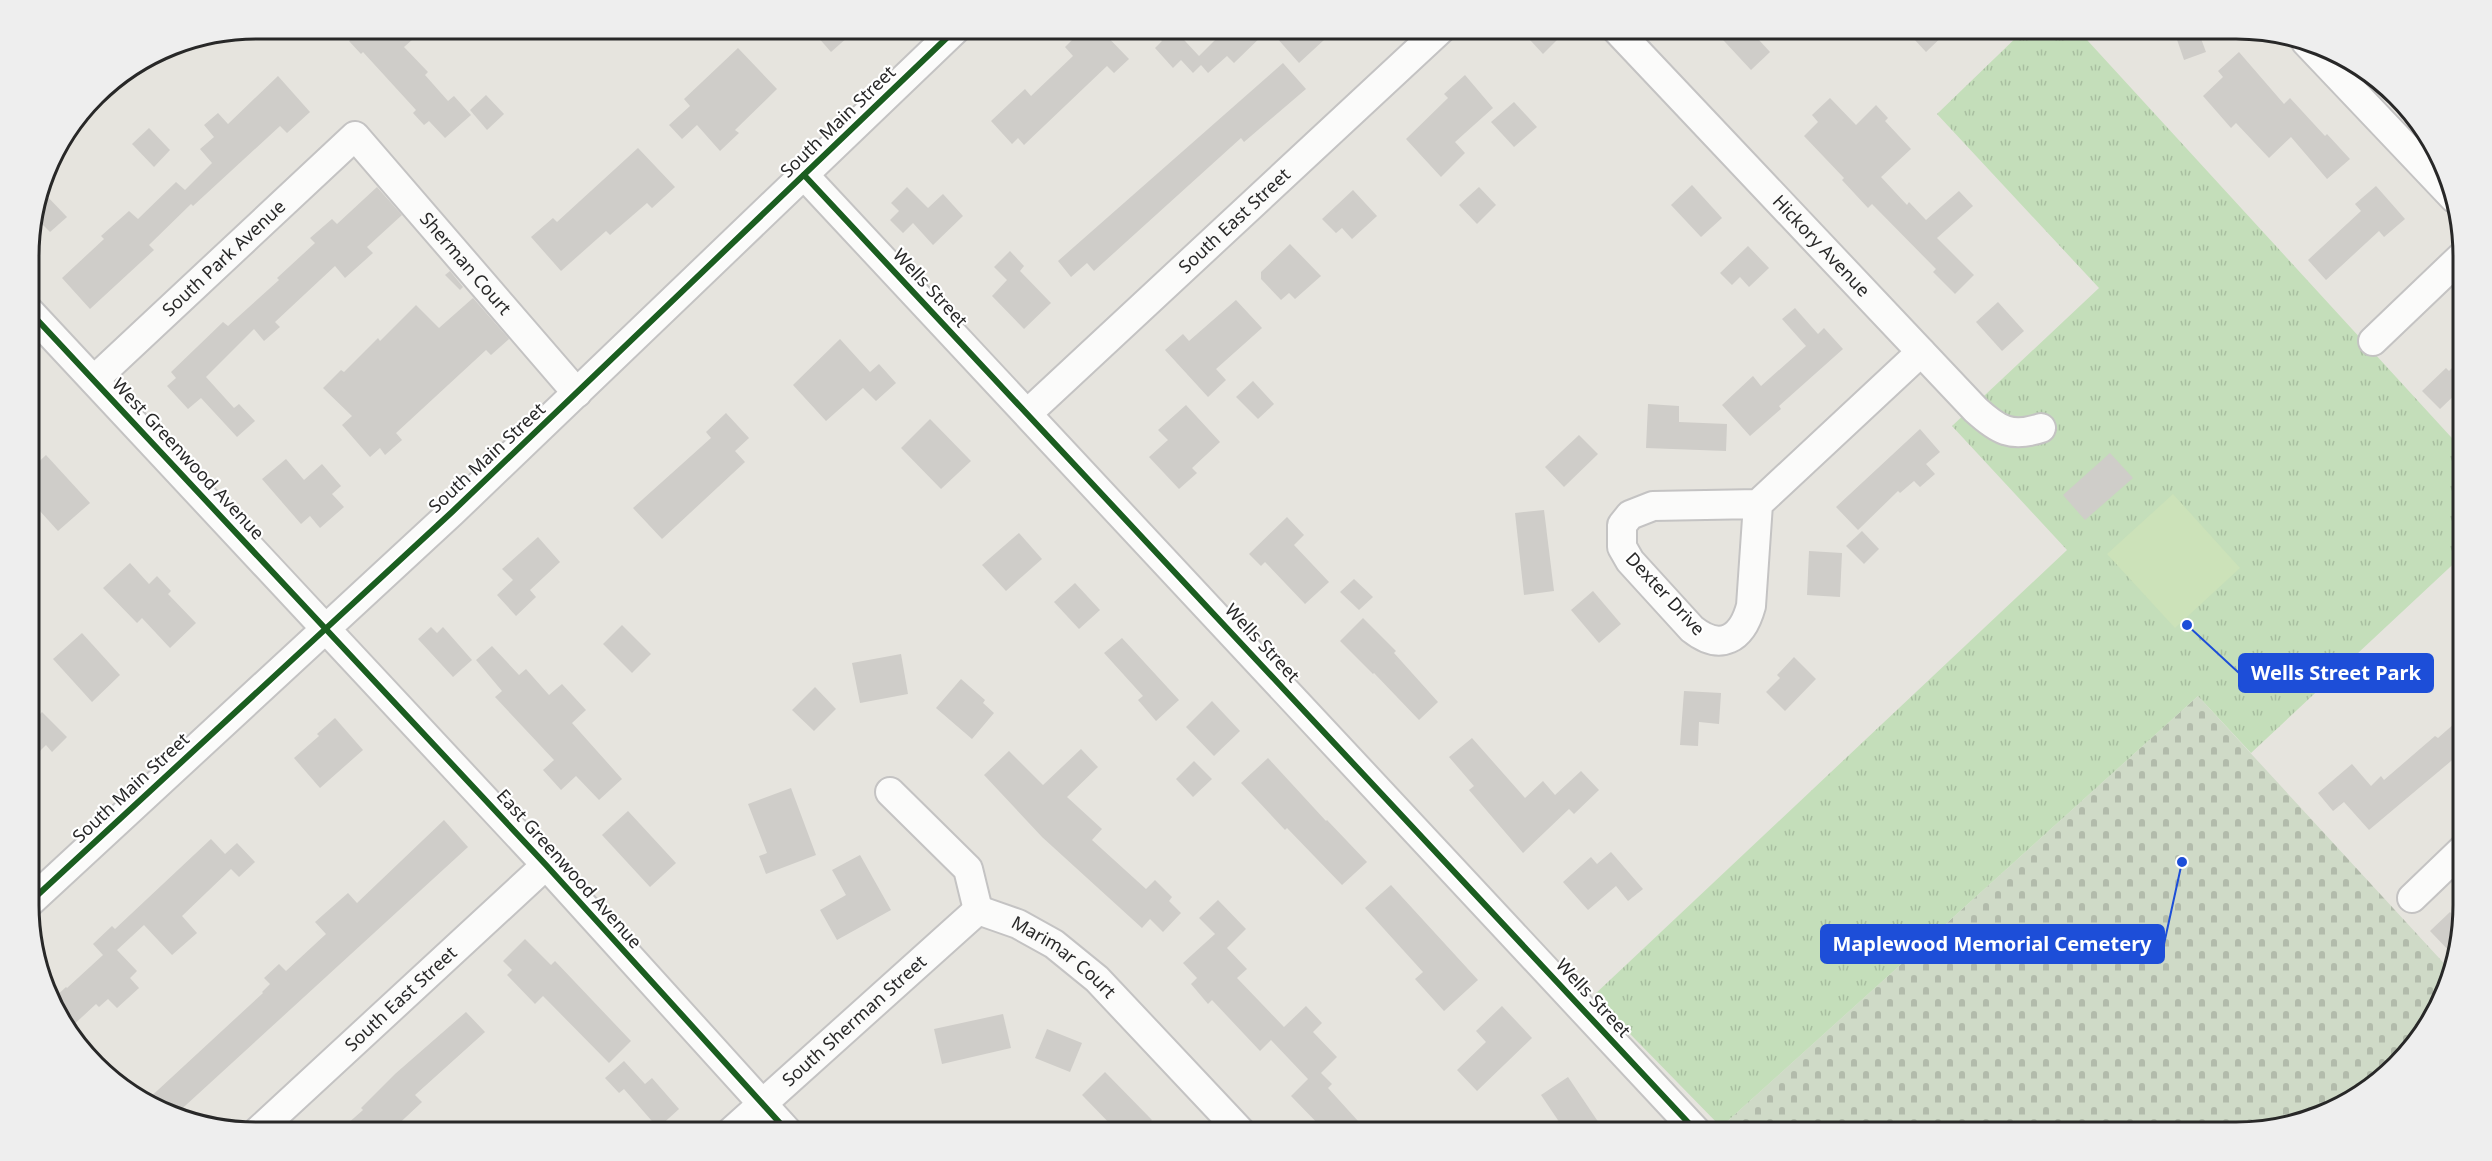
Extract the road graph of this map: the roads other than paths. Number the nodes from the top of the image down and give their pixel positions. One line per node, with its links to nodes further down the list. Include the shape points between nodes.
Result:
1 (946, 39): 6 (street, South Main Street)
2 (1430, 39): 14 (street, South East Street)
3 (1625, 39): 11 (street, Hickory Avenue)
4 (2318, 55): 7 (street)
5 (355, 136): 12 (street, South Park Avenue); 13 (street, Sherman Court)
6 (804, 175): 13 (street, South Main Street); 14 (street, Wells Street)
7 (2442, 185)
8 (2453, 265): 10 (street)
9 (39, 322): 12 (street, West Greenwood Avenue)
10 (2373, 341)
11 (1921, 352): 15 (street, Hickory Avenue, via 1989,422 2024,434); 16 (street)
12 (94, 380): 17 (street, West Greenwood Avenue)
13 (577, 393): 17 (street, South Main Street)
14 (1028, 413): 29 (street, Wells Street)
15 (2041, 428)
16 (1758, 504): 16 (street, Dexter Drive, via 1653,506 1630,515 1622,525 1622,547 1630,561 1704,638 1719,642 1730,639 1747,621)
17 (326, 628): 20 (street, East Greenwood Avenue); 21 (street, South Main Street)
18 (890, 792): 23 (street, via 968,868)
19 (2453, 859): 22 (street)
20 (546, 865): 24 (street, East Greenwood Avenue); 25 (street, South East Street)
21 (39, 894)
22 (2412, 898)
23 (978, 910): 24 (street, South Sherman Street); 28 (street, Marimar Court, via 1018,924 1054,944 1097,979)
24 (762, 1104): 26 (street, South Sherman Street); 27 (street, East Greenwood Avenue)
25 (267, 1122)
26 (742, 1122)
27 (779, 1122)
28 (1231, 1122)
29 (1683, 1122)

